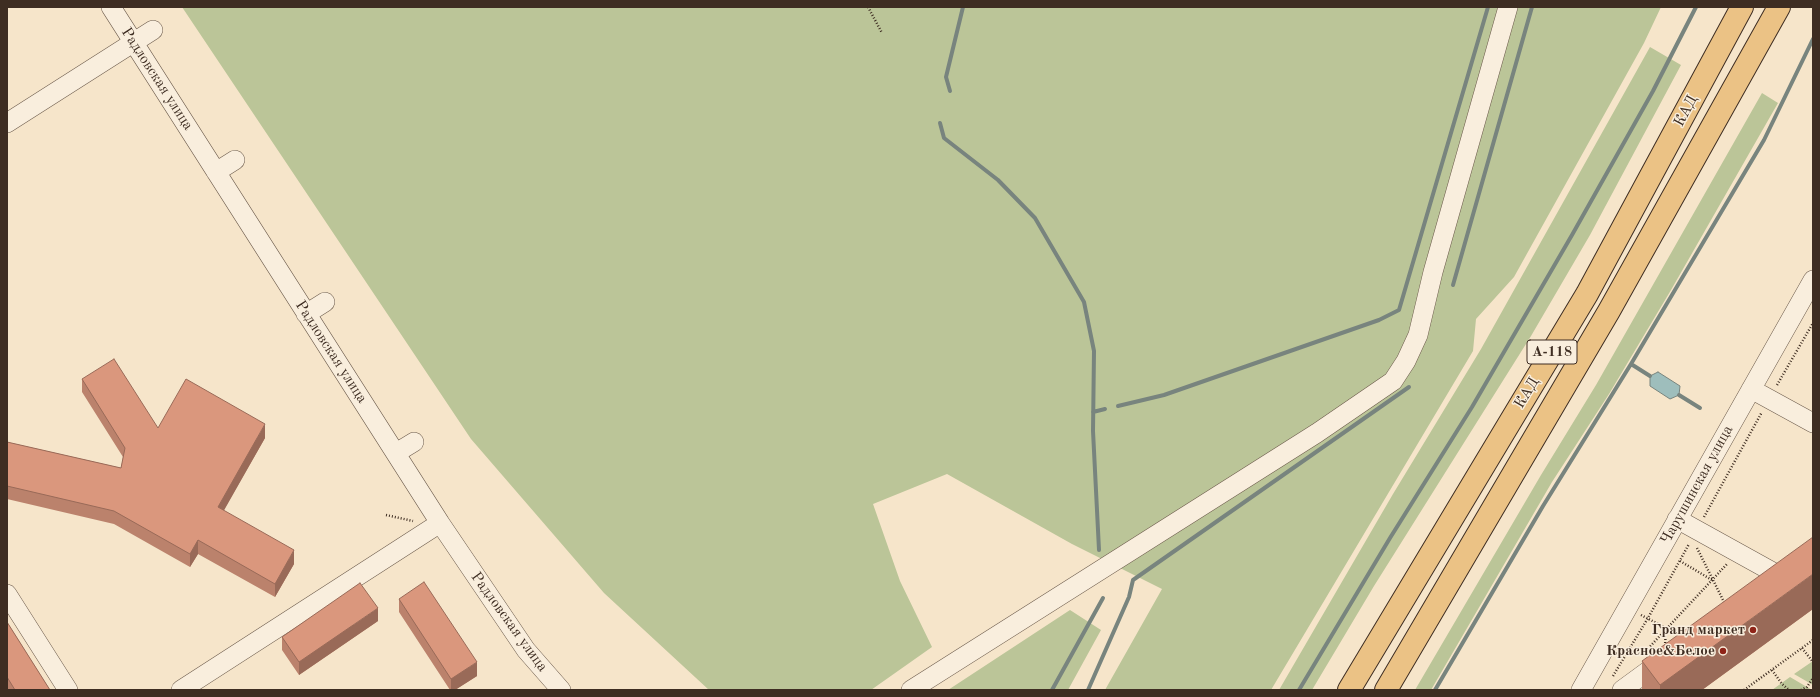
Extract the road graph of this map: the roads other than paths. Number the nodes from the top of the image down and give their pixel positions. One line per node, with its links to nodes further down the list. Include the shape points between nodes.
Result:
1 (111, 7): 6 (street, Радловская улица)
2 (1508, 7): 26 (street, via 1433,272 1418,335 1406,361 1393,380 1317,433)
3 (1742, 7): 27 (highway, КАД / А-118, via 1587,294)
4 (1779, 7): 28 (highway, КАД / А-118, via 1609,310)
5 (153, 30): 6 (street)
6 (134, 42): 7 (street); 9 (street, Радловская улица)
7 (7, 123)
8 (236, 160): 9 (street)
9 (216, 172): 12 (street, Радловская улица)
10 (1813, 280): 13 (street, Чарушинская улица)
11 (326, 302): 12 (street)
12 (306, 314): 16 (street, Радловская улица)
13 (1751, 389): 14 (street); 17 (street, Чарушинская улица)
14 (1813, 423)
15 (414, 442): 16 (street)
16 (396, 454): 18 (street, Радловская улица)
17 (1677, 518): 19 (street, via 1695,534 1786,571); 29 (street, Чарушинская улица)
18 (440, 523): 24 (street); 25 (street, Радловская улица, via 526,650)
19 (1761, 589)
20 (7, 594): 23 (street)
21 (1676, 651): 22 (street)
22 (1617, 679)
23 (68, 690)
24 (181, 690)
25 (561, 690)
26 (911, 690)
27 (1349, 690)
28 (1386, 690)
29 (1581, 690)

